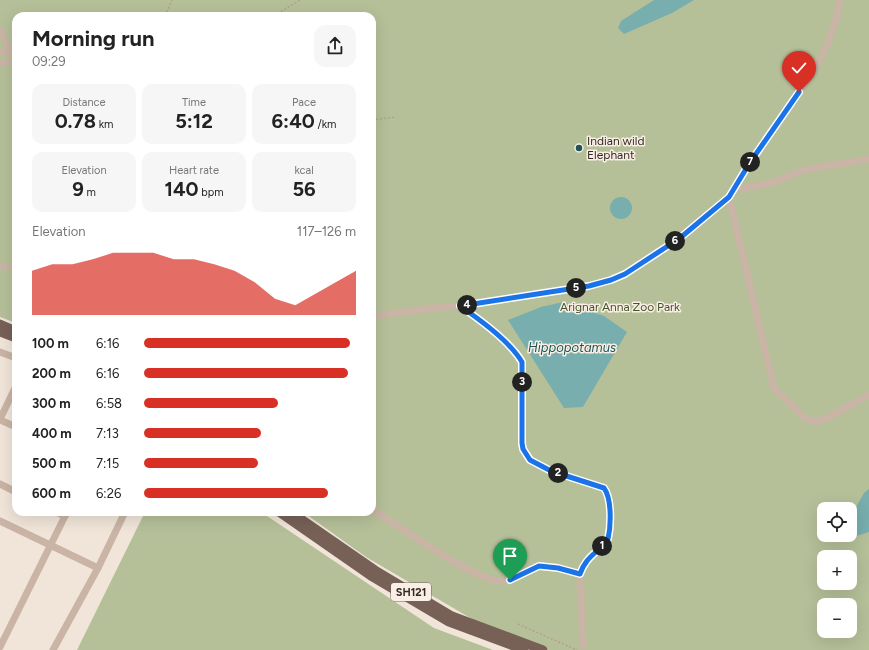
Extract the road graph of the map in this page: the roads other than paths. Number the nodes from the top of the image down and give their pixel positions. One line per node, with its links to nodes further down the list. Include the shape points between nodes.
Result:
1 (840, 0): 8 (street, via 828,43 817,65)
2 (0, 30): 4 (street)
3 (0, 52): 4 (street)
4 (11, 52)
5 (12, 62): 6 (street)
6 (0, 63)
7 (869, 159): 8 (street, via 803,170 759,187)
8 (733, 190): 9 (street)
9 (729, 197): 12 (street, via 680,238 625,274 611,280 589,286); 21 (street, via 774,388 806,419 816,422)
10 (0, 266): 11 (street)
11 (12, 266)
12 (460, 306): 13 (street); 35 (street, via 517,354 522,362 522,443 530,460 551,471 604,488 608,493 608,539 589,557)
13 (376, 315)
14 (0, 324): 15 (main road)
15 (12, 329)
16 (0, 332): 17 (main road)
17 (12, 336)
18 (0, 352): 19 (street)
19 (12, 356)
20 (12, 394): 22 (street)
21 (869, 395)
22 (0, 419): 23 (street)
23 (12, 425)
24 (0, 484): 25 (street)
25 (12, 490)
26 (376, 512): 35 (street, via 443,556 492,580 516,578 539,566)
27 (65, 516): 32 (street)
28 (123, 516): 33 (street)
29 (285, 516): 34 (main road, SH121)
30 (296, 516): 34 (main road, SH121)
31 (0, 521): 32 (street)
32 (51, 545): 33 (street); 36 (street)
33 (98, 568): 38 (street)
34 (373, 573): 39 (main road, SH121, via 449,622); 40 (main road, SH121, via 452,616)
35 (580, 574): 37 (street)
36 (0, 647)
37 (580, 648)
38 (53, 650)
39 (524, 650)
40 (542, 650)

